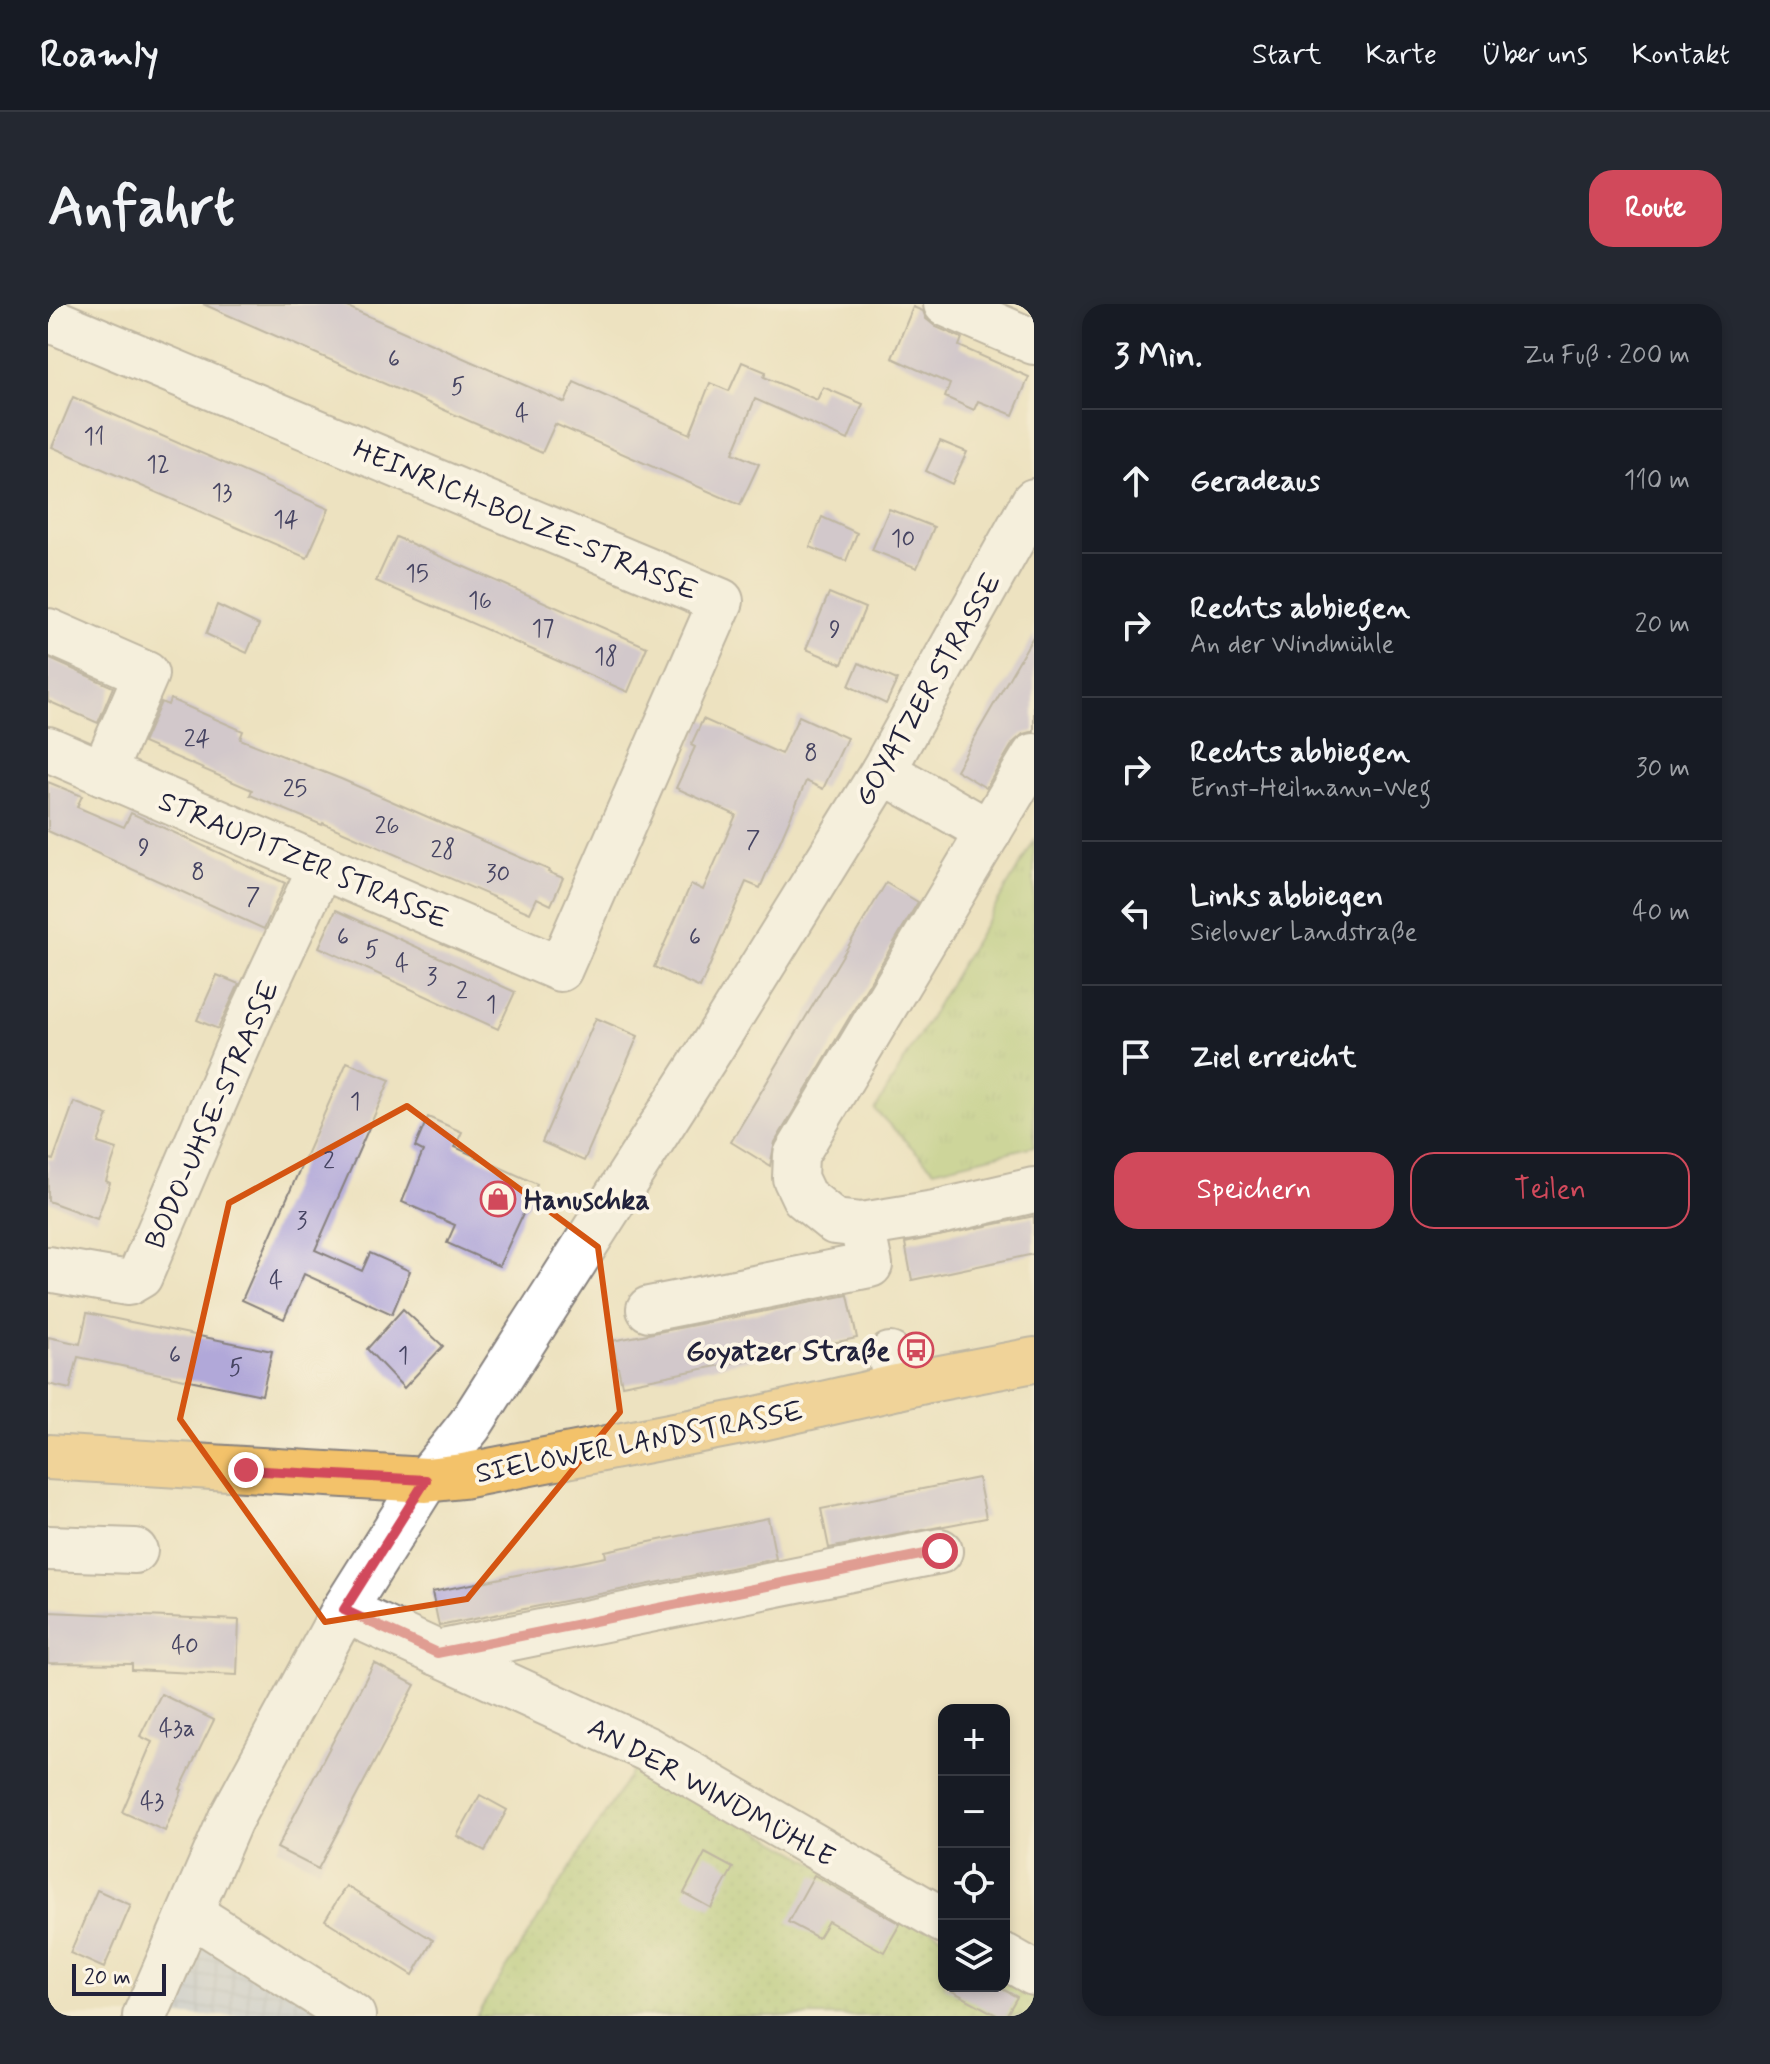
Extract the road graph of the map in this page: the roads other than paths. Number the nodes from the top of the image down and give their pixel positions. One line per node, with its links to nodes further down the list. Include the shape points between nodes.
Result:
1 (946, 304): 3 (street)
2 (48, 319): 12 (street, HEINRICH-BOLZE-STRASSE, via 721,601)
3 (1034, 342)
4 (1034, 501): 8 (street, GOYATZER STRASSE)
5 (48, 631): 9 (street, via 146,674)
6 (48, 749): 9 (street, STRAUPITZER STRASSE)
7 (1034, 756): 10 (street)
8 (883, 771): 10 (street); 19 (street, GOYATZER STRASSE, via 477,1414)
9 (103, 773): 11 (street, STRAUPITZER STRASSE)
10 (989, 832): 14 (street, via 796,1155 795,1178 804,1197 835,1222)
11 (321, 866): 12 (street, STRAUPITZER STRASSE); 15 (street, BODO-UHSE-STRASSE, via 140,1276 128,1283)
12 (560, 969)
13 (1034, 1190): 14 (street)
14 (862, 1225): 16 (street, via 870,1265)
15 (48, 1269)
16 (649, 1309)
17 (1034, 1360): 19 (main road, SIELOWER LANDSTRASSE, via 894,1371 757,1419)
18 (48, 1457): 19 (main road, SIELOWER LANDSTRASSE)
19 (426, 1480): 23 (street, GOYATZER STRASSE)
20 (48, 1548): 21 (street)
21 (135, 1551)
22 (940, 1551): 24 (street)
23 (344, 1610): 24 (street, AN DER WINDMÜHLE); 25 (street, GOYATZER STRASSE, via 230,1820)
24 (437, 1653): 26 (street, AN DER WINDMÜHLE, via 647,1749)
25 (190, 1913): 29 (street, GOYATZER STRASSE); 30 (street)
26 (942, 1920)
27 (1010, 1959): 28 (street)
28 (1034, 1973)
29 (145, 2016)
30 (353, 2016)

